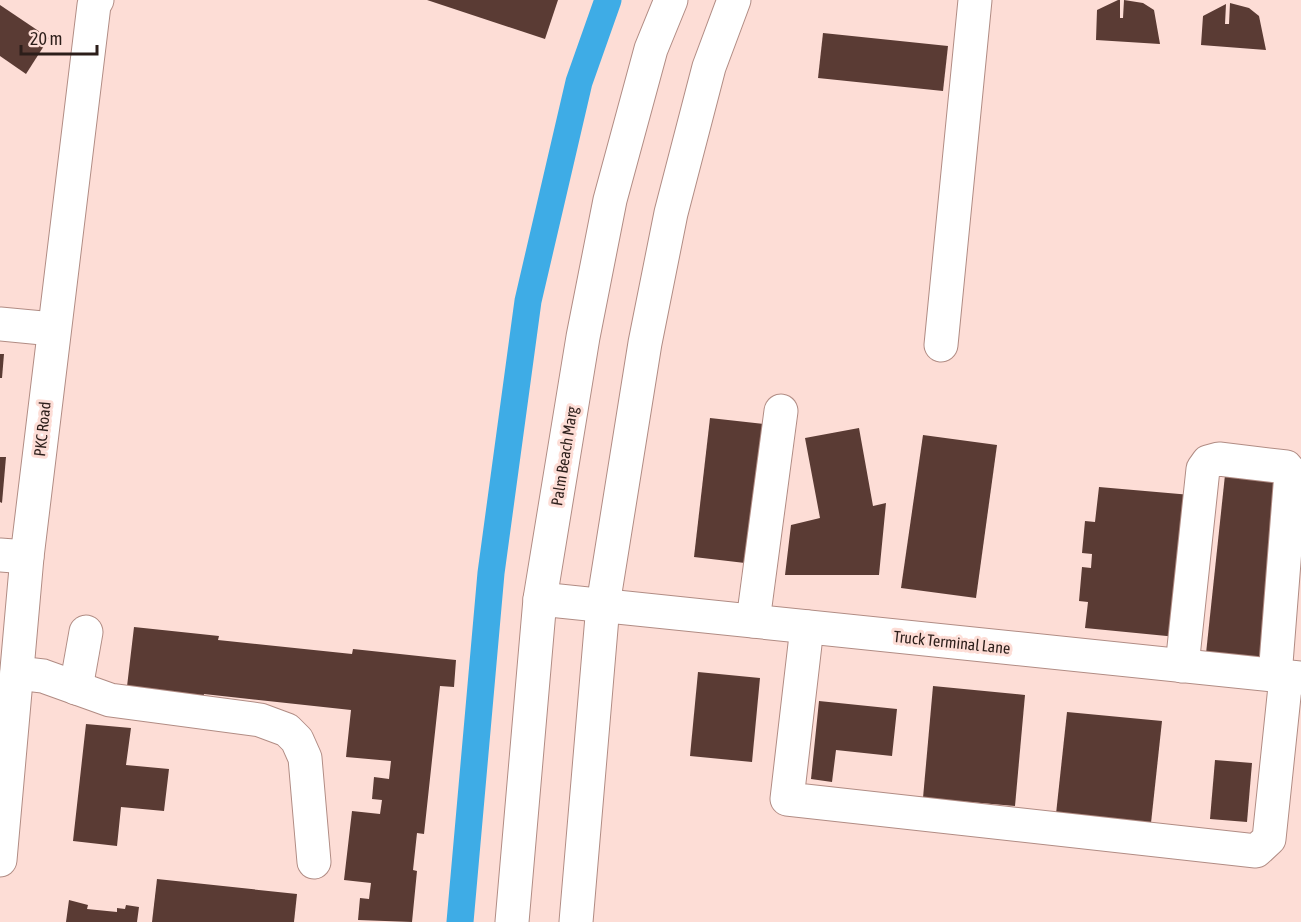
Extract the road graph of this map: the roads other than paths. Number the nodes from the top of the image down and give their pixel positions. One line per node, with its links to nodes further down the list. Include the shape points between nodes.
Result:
1 (671, 0): 10 (main road, Palm Beach Marg, via 651,49 610,200)
2 (734, 0): 11 (main road, via 709,68 671,213 645,343)
3 (975, 0): 7 (main road)
4 (93, 2): 6 (main road, PKC Road)
5 (0, 324): 6 (main road)
6 (53, 329): 9 (main road, PKC Road)
7 (941, 345)
8 (781, 411): 12 (main road)
9 (14, 556): 16 (main road, PKC Road)
10 (540, 599): 11 (main road, Truck Terminal Lane); 21 (main road, Palm Beach Marg)
11 (603, 606): 12 (main road, Truck Terminal Lane); 22 (main road)
12 (753, 621): 13 (main road, Truck Terminal Lane)
13 (807, 627): 15 (main road, Truck Terminal Lane); 17 (main road, via 787,799 1244,850 1256,851 1269,839)
14 (86, 632): 18 (main road)
15 (1182, 666): 17 (main road, Truck Terminal Lane); 17 (main road, via 1203,469 1208,462 1219,459 1286,467 1291,473)
16 (17, 673): 18 (main road, via 43,676); 19 (main road, PKC Road)
17 (1287, 677)
18 (76, 688): 20 (main road, via 110,700 260,720 287,730 297,740 305,758)
19 (0, 860)
20 (314, 861)
21 (512, 922)
22 (576, 922)

